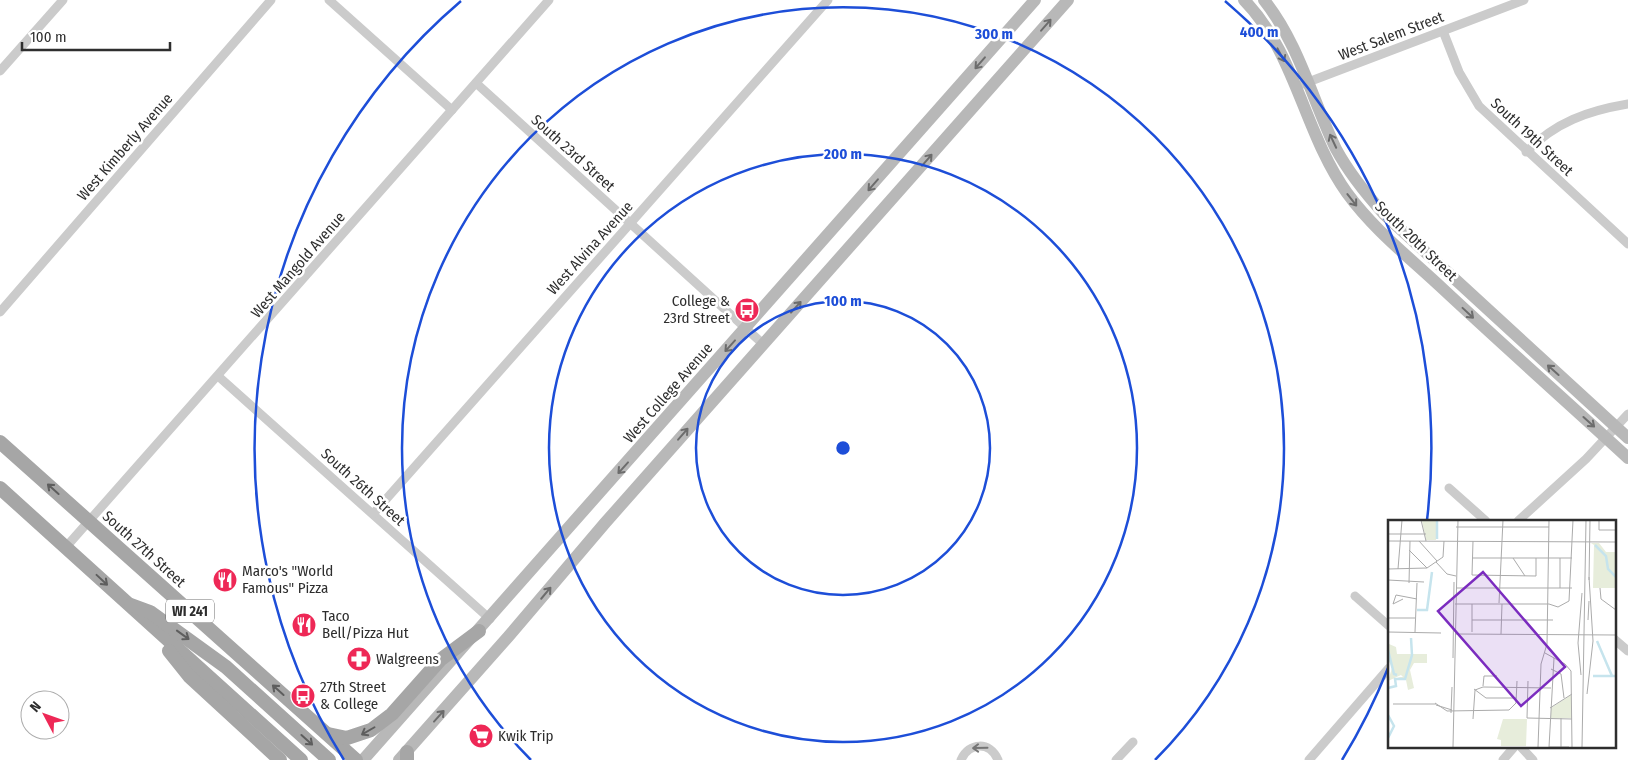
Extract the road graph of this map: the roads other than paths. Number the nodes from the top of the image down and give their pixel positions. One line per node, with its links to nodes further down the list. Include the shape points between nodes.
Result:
1 (63, 0): 12 (street)
2 (271, 0): 21 (street, West Kimberly Avenue)
3 (329, 0): 17 (street)
4 (548, 0): 14 (street, West Mangold Avenue)
5 (828, 0): 19 (street, West Alvina Avenue)
6 (1035, 0): 22 (main road, West College Avenue, one-way to 22)
7 (1068, 0): 23 (main road, one-way to 7)
8 (1244, 0): 15 (main road, South 20th Street, one-way to 15, via 1264,24)
9 (1264, 0): 13 (main road, South 20th Street)
10 (1524, 0): 11 (street, West Salem Street)
11 (1443, 31): 13 (street, West Salem Street); 18 (street, South 19th Street, via 1471,96 1487,116)
12 (0, 71)
13 (1309, 82): 15 (street, West Salem Street); 26 (main road, South 20th Street, one-way to 13, via 1367,196 1337,150)
14 (476, 83): 17 (street, West Mangold Avenue); 19 (street, South 23rd Street)
15 (1296, 87): 27 (main road, South 20th Street, one-way to 27, via 1329,164 1365,216)
16 (1628, 104): 18 (street, via 1557,126)
17 (452, 110): 24 (street, West Mangold Avenue)
18 (1526, 152): 20 (street, South 19th Street)
19 (630, 223): 22 (street, South 23rd Street); 33 (street, West Alvina Avenue)
20 (1628, 244)
21 (0, 312)
22 (746, 328): 23 (street, South 23rd Street); 40 (main road, West College Avenue, one-way to 40)
23 (763, 344): 51 (main road, one-way to 23)
24 (218, 376): 33 (street, South 26th Street); 36 (street, West Mangold Avenue)
25 (1628, 414): 26 (street)
26 (1616, 427): 27 (street); 28 (main road, South 20th Street)
27 (1606, 438): 30 (main road, South 20th Street); 35 (street)
28 (1628, 438)
29 (0, 442): 36 (main road, South 27th Street / WI 241, one-way to 29)
30 (1628, 458)
31 (0, 488): 37 (main road, WI 241)
32 (1449, 488): 34 (street)
33 (372, 514): 40 (street, South 26th Street)
34 (1485, 520)
35 (1519, 520)
36 (89, 521): 37 (street, West Mangold Avenue); 47 (main road, South 27th Street / WI 241, one-way to 36)
37 (66, 547): 39 (main road, WI 241, one-way to 39)
38 (1356, 596): 42 (street)
39 (126, 603): 41 (main road, WI 241); 54 (main road, one-way to 54, via 150,612 226,667)
40 (490, 618): 43 (main road, West College Avenue)
41 (149, 624): 52 (main road, via 189,676); 53 (main road, WI 241)
42 (1388, 625)
43 (479, 631): 47 (main road, one-way to 47, via 440,660 392,714 371,730 347,738); 56 (main road, West College Avenue)
44 (1616, 641): 45 (street)
45 (1628, 651)
46 (1388, 669): 60 (street)
47 (327, 734): 55 (main road, South 27th Street / WI 241)
48 (1132, 742): 59 (street)
49 (1513, 748): 61 (street)
50 (1522, 748): 62 (street)
51 (404, 757)
52 (280, 760)
53 (301, 760)
54 (329, 760)
55 (356, 760)
56 (363, 760)
57 (961, 760): 58 (street, one-way to 57, via 988,747 979,746 967,751)
58 (998, 760)
59 (1116, 760)
60 (1309, 760)
61 (1503, 760)
62 (1533, 760)

